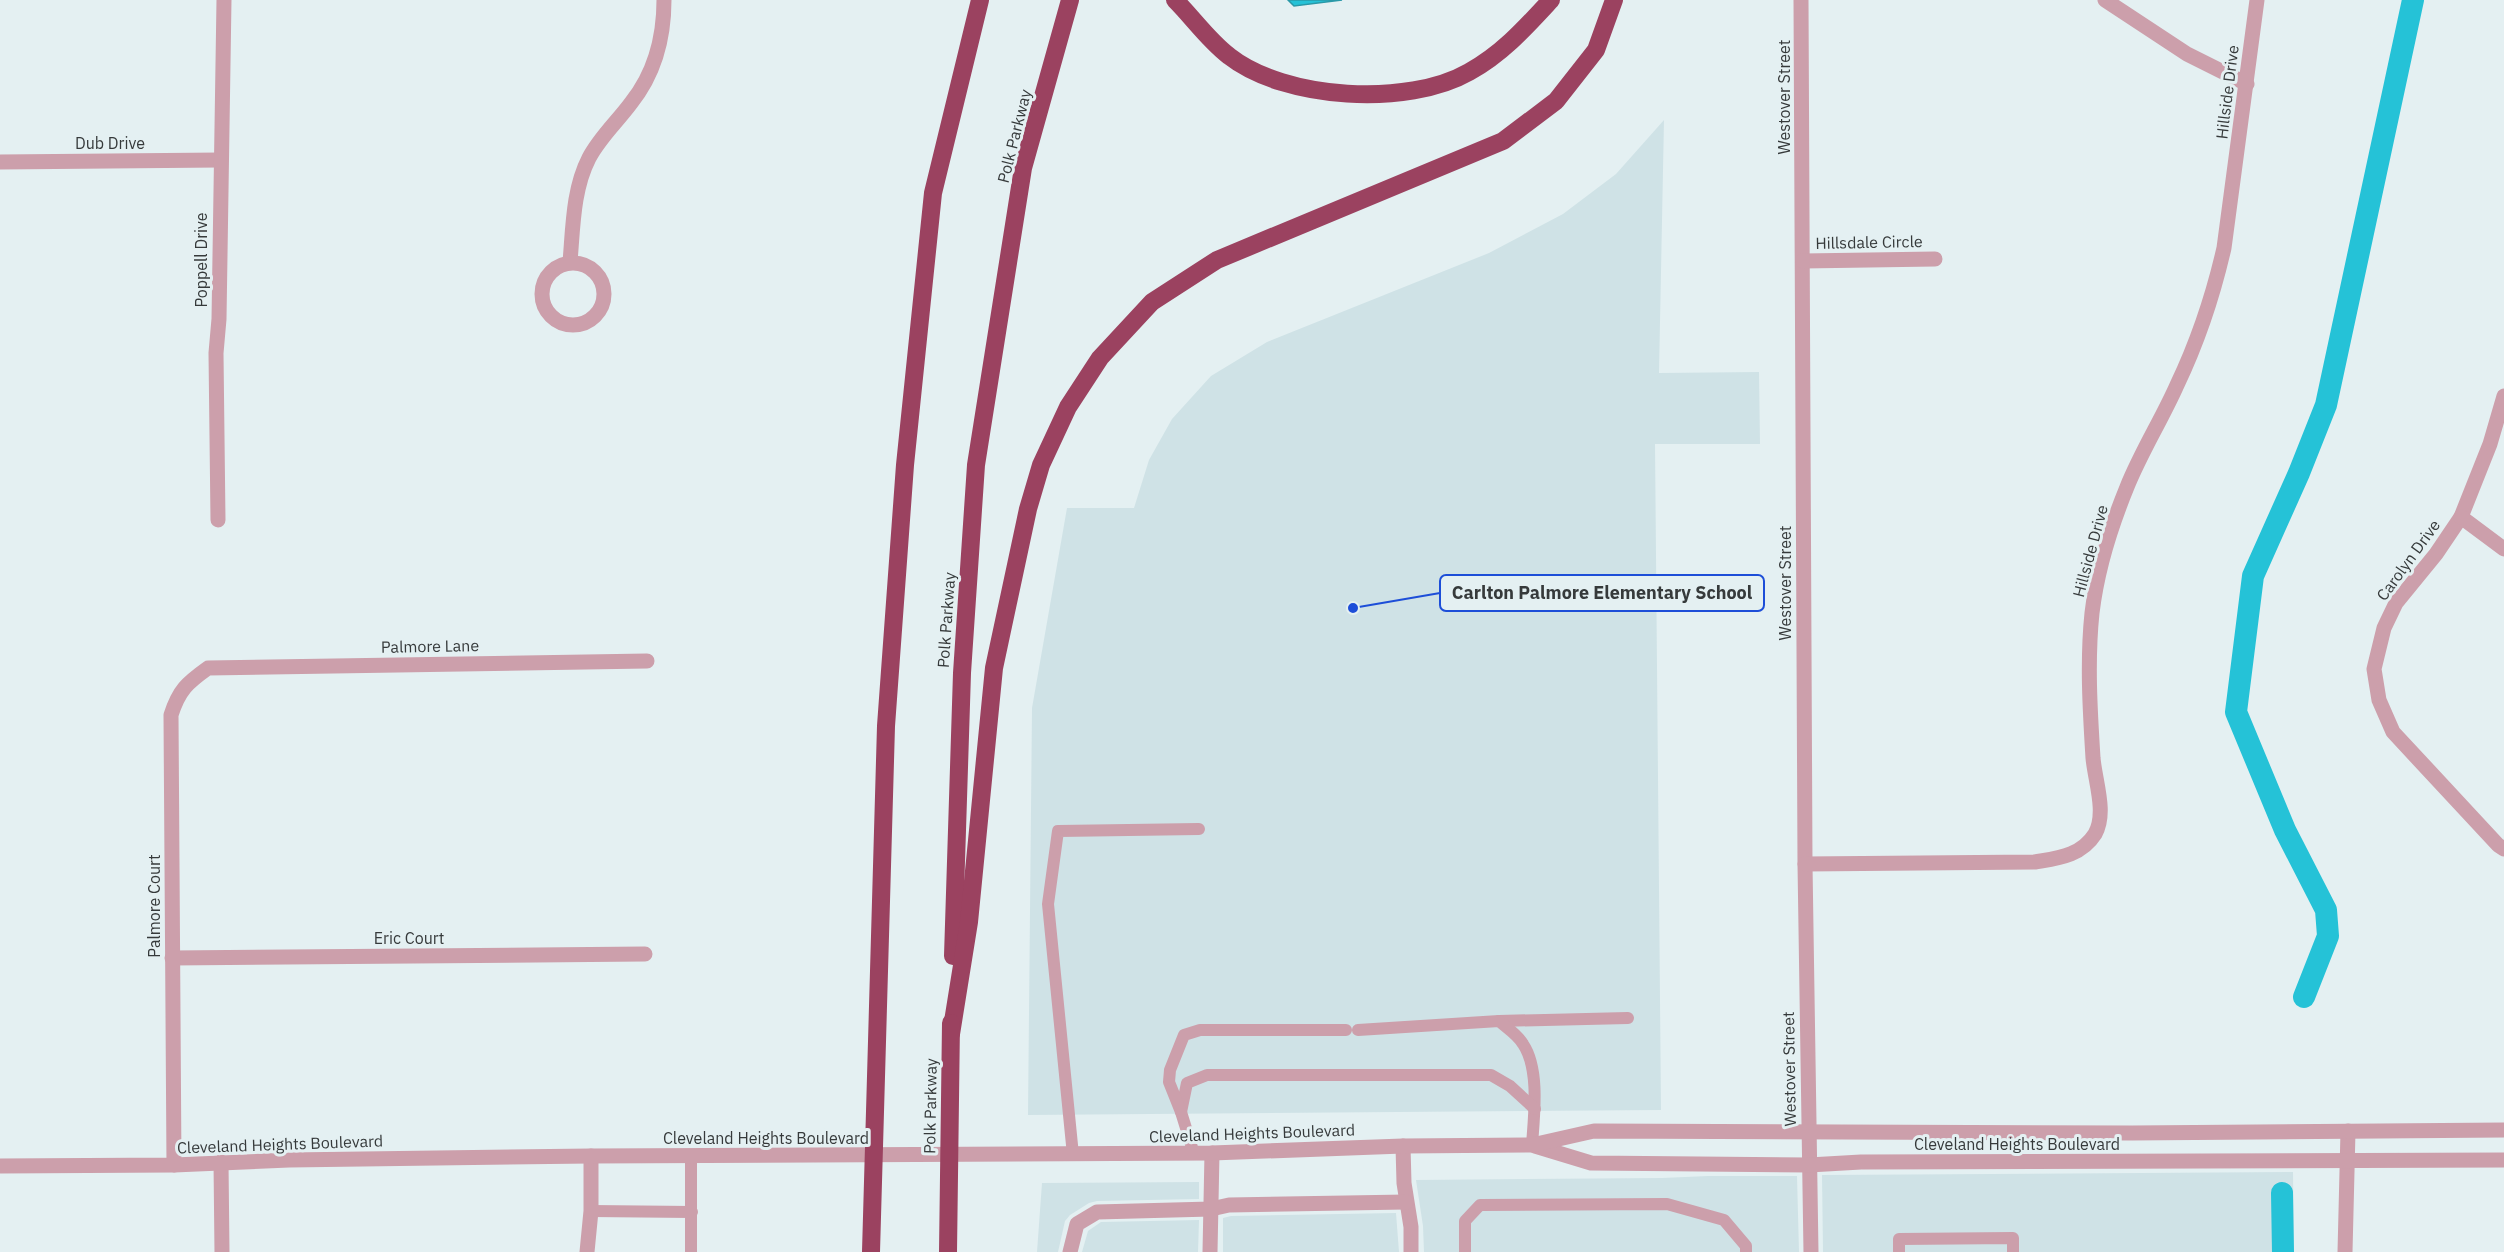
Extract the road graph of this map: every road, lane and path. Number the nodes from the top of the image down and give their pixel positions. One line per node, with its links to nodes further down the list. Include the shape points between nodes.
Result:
1 (224, 0): 13 (street, Poppell Drive)
2 (664, 0): 18 (street, via 662,35 646,82 607,130 583,173)
3 (967, 0): 15 (highway)
4 (980, 0): 15 (highway)
5 (1070, 0): 32 (highway, Polk Parkway, via 1023,168 976,465 962,673)
6 (1175, 0): 7 (highway, via 1228,56 1257,74 1279,83 1328,93 1372,93 1421,90 1468,73 1512,42)
7 (1551, 0)
8 (1614, 0): 32 (highway, via 1596,50 1556,100 1503,141 1217,260 1152,302 1100,358 1068,407 1041,465 1028,509 994,668 969,922)
9 (1801, 0): 17 (street, Westover Street)
10 (2105, 0): 12 (street, via 2187,54)
11 (2257, 0): 12 (street, Hillside Drive)
12 (2247, 84): 27 (street, Hillside Drive, via 2224,248 2208,313 2178,385 2127,486 2094,599 2089,646 2093,760 2099,807 2095,834 2068,856 2036,861)
13 (220, 160): 14 (street, Dub Drive); 21 (street, Poppell Drive)
14 (0, 162)
15 (933, 193): 58 (highway, via 905,465 886,726)
16 (1935, 259): 17 (street, Hillsdale Circle)
17 (1803, 261): 27 (street, Westover Street)
18 (570, 262): 18 (street, via 552,271 542,295 544,305 560,322 582,323 597,313 602,304 603,285 589,267)
19 (2504, 396): 20 (street, Carolyn Drive)
20 (2461, 517): 22 (street); 26 (street, Carolyn Drive, via 2396,603 2384,628 2374,669 2379,700 2393,732)
21 (218, 520)
22 (2504, 549)
23 (647, 661): 24 (street, Palmore Lane)
24 (213, 668): 29 (street, Palmore Court, via 192,680 177,696 171,715)
25 (1199, 829): 42 (lane, via 1058,831 1048,904)
26 (2504, 849)
27 (1805, 864): 37 (street, Westover Street)
28 (645, 954): 29 (street, Eric Court)
29 (172, 957): 48 (street, Palmore Court)
30 (1628, 1018): 31 (lane)
31 (1499, 1021): 33 (lane, via 1523,1042 1532,1062); 34 (lane, via 1352,1030 1200,1030 1184,1035 1170,1070 1169,1082)
32 (951, 1034): 59 (highway, Polk Parkway)
33 (1534, 1109): 34 (lane, via 1510,1086 1491,1075 1207,1075 1187,1083); 39 (lane)
34 (1181, 1112): 41 (lane)
35 (2348, 1131): 36 (street, Cleveland Heights Boulevard); 37 (street, Cleveland Heights Boulevard); 46 (street)
36 (2504, 1131)
37 (1808, 1132): 39 (street, Cleveland Heights Boulevard, via 1594,1131); 49 (street, Westover Street)
38 (1403, 1146): 39 (street, Cleveland Heights Boulevard); 40 (street, Cleveland Heights Boulevard); 51 (street)
39 (1532, 1146): 49 (street, Cleveland Heights Boulevard, via 1591,1163)
40 (1212, 1153): 41 (street, Cleveland Heights Boulevard); 52 (street)
41 (1194, 1154): 42 (street, Cleveland Heights Boulevard)
42 (1073, 1155): 44 (street, Cleveland Heights Boulevard)
43 (591, 1156): 44 (street, Cleveland Heights Boulevard); 47 (street, Cleveland Heights Boulevard); 53 (street)
44 (691, 1156): 54 (lane)
45 (2504, 1160): 46 (street, Cleveland Heights Boulevard)
46 (2347, 1161): 49 (street, Cleveland Heights Boulevard); 68 (street)
47 (221, 1162): 48 (street, Cleveland Heights Boulevard); 55 (street)
48 (174, 1165): 50 (street, Cleveland Heights Boulevard)
49 (1809, 1165): 65 (street, Westover Street)
50 (0, 1166)
51 (1406, 1202): 52 (street, via 1229,1205); 62 (street)
52 (1211, 1209): 60 (street, via 1097,1212 1077,1224); 61 (street)
53 (591, 1211): 54 (lane); 56 (street)
54 (692, 1212): 57 (lane)
55 (222, 1252)
56 (587, 1252)
57 (691, 1252)
58 (871, 1252)
59 (948, 1252)
60 (1070, 1252)
61 (1210, 1252)
62 (1411, 1252)
63 (1465, 1252): 64 (lane, via 1465,1221 1480,1205 1643,1204 1667,1204 1724,1220 1746,1246)
64 (1746, 1252)
65 (1811, 1252)
66 (1899, 1252): 67 (lane, via 1899,1239 2013,1238)
67 (2013, 1252)
68 (2345, 1252)

